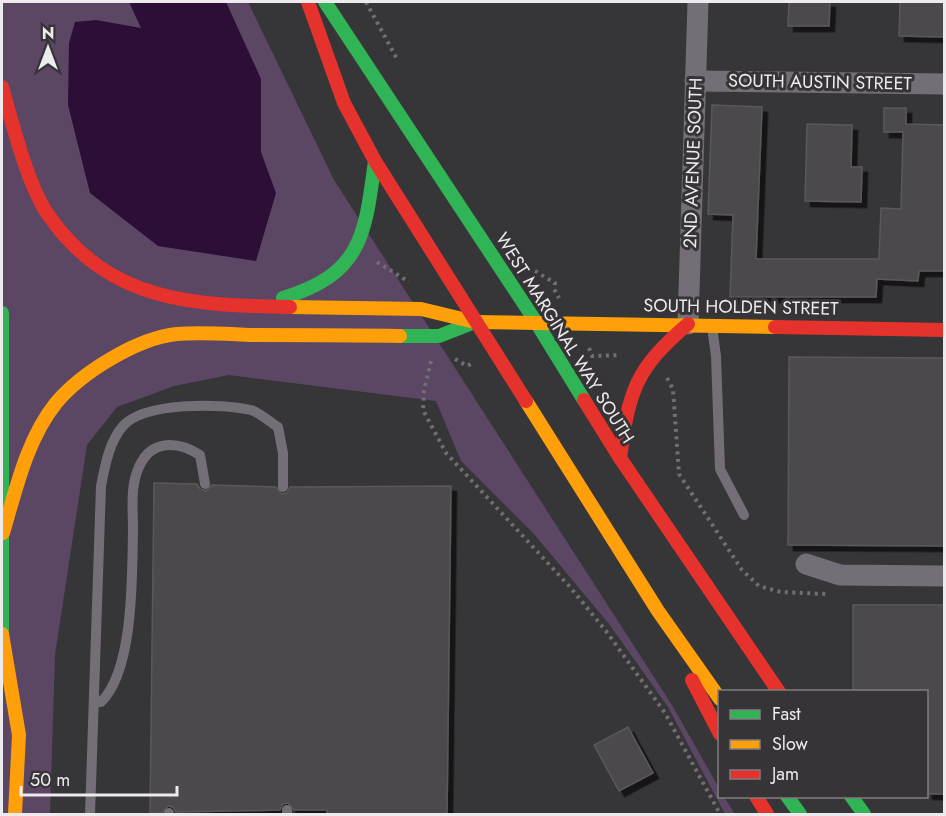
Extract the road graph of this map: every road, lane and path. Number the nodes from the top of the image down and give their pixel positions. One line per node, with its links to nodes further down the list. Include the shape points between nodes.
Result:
1 (308, 2): 7 (main road, via 344,103)
2 (325, 2): 13 (main road, WEST MARGINAL WAY SOUTH)
3 (698, 2): 4 (street, 2ND AVENUE SOUTH)
4 (695, 81): 5 (street, SOUTH AUSTIN STREET); 14 (street, 2ND AVENUE SOUTH)
5 (945, 84)
6 (2, 87): 10 (main road, via 23,159 48,215 79,250 114,277 151,294)
7 (375, 161): 10 (main road, via 364,226 357,248 342,269 327,283 305,294); 12 (main road)
8 (373, 260): 9 (path)
9 (412, 284)
10 (249, 306): 12 (main road, via 421,309)
11 (2, 312): 25 (main road)
12 (475, 322): 13 (main road, SOUTH HOLDEN STREET); 25 (main road, via 439,336 175,334 108,358 60,396 41,427 23,462); 29 (main road)
13 (536, 322): 14 (main road, SOUTH HOLDEN STREET); 21 (main road, WEST MARGINAL WAY SOUTH)
14 (688, 324): 15 (main road, SOUTH HOLDEN STREET); 21 (main road, via 642,366 630,397)
15 (711, 324): 16 (main road, SOUTH HOLDEN STREET); 24 (lane, via 716,356 720,469)
16 (945, 330)
17 (591, 351): 18 (path, via 592,356 622,355)
18 (631, 360)
19 (431, 362): 41 (path, via 423,410 446,453 606,631 664,713)
20 (670, 381): 28 (path, via 674,389 679,474 742,570 759,586 781,592)
21 (620, 458): 32 (main road, WEST MARGINAL WAY SOUTH)
22 (205, 484): 34 (lane, via 200,454 184,445 161,445 147,454 139,466 133,486 126,651 108,695 101,702)
23 (283, 488): 34 (lane, via 284,453 278,427 252,410 169,408 148,411 122,427 107,456 101,486)
24 (744, 515)
25 (3, 533): 30 (main road)
26 (806, 564): 27 (street, via 840,574)
27 (945, 576)
28 (838, 594)
29 (658, 611): 33 (main road); 35 (main road)
30 (2, 633): 31 (main road); 39 (main road, via 19,735)
31 (2, 639)
32 (778, 690)
33 (718, 696)
34 (94, 702): 40 (lane)
35 (718, 730)
36 (757, 798): 42 (main road)
37 (788, 798): 43 (main road)
38 (852, 798): 44 (main road)
39 (15, 814)
40 (90, 814)
41 (720, 814)
42 (767, 814)
43 (800, 814)
44 (864, 814)

